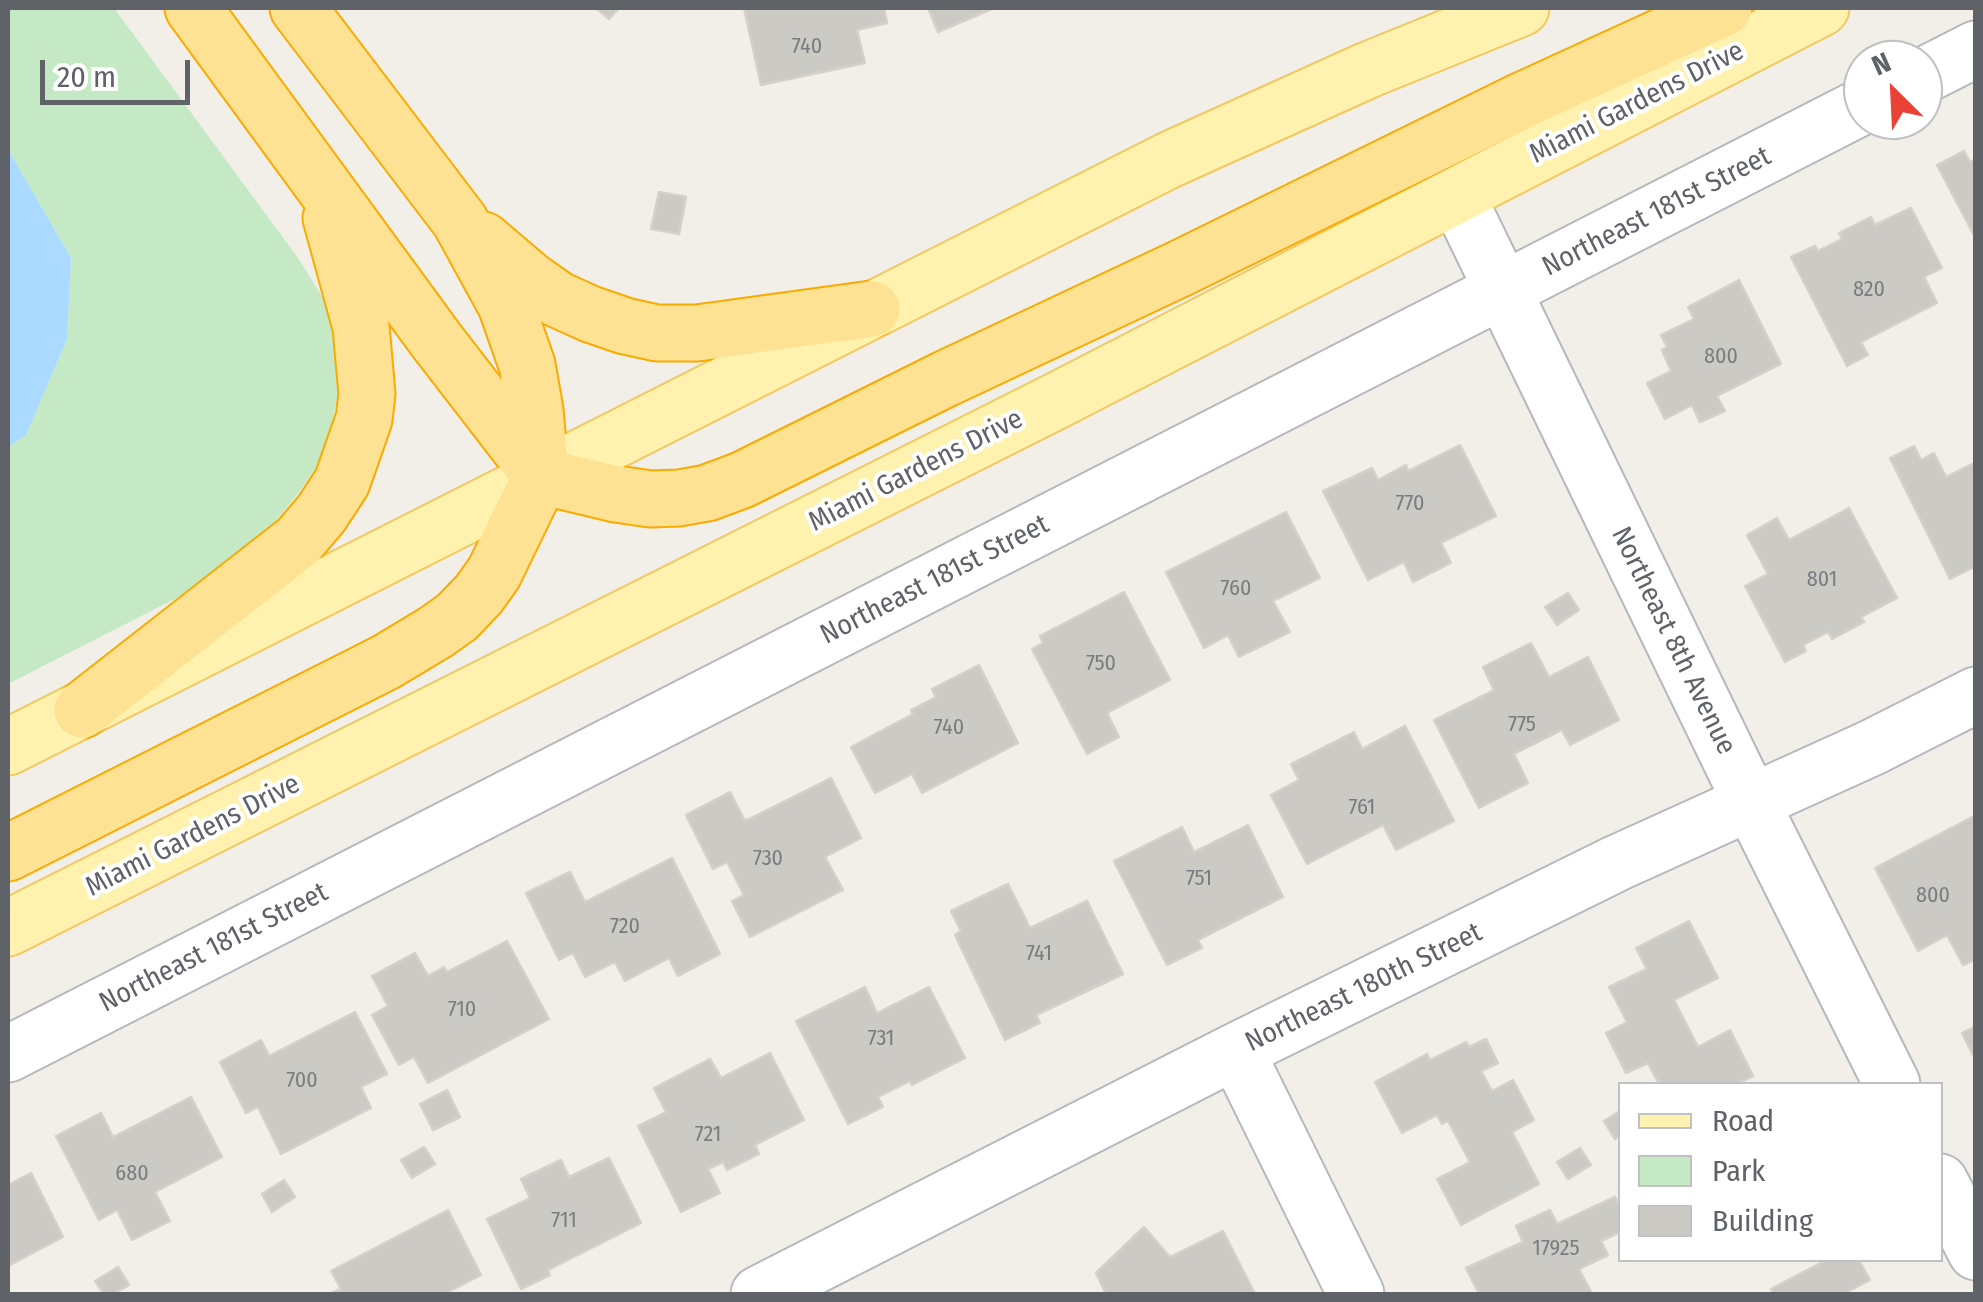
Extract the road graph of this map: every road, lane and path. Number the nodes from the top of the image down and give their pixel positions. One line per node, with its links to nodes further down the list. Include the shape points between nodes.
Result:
1 (193, 8): 9 (highway)
2 (298, 8): 11 (highway)
3 (1521, 8): 13 (main road, via 1269,113)
4 (1724, 8): 14 (highway, via 742,480 707,493 651,499)
5 (1821, 8): 10 (main road, Miami Gardens Drive)
6 (1976, 49): 7 (street)
7 (1943, 66)
8 (1843, 116): 12 (street, Northeast 181st Street)
9 (321, 182): 14 (highway); 16 (highway, via 365,357 364,419 342,482 298,541)
10 (1457, 196): 12 (street, Northeast 8th Avenue); 20 (main road, Miami Gardens Drive)
11 (460, 221): 13 (highway, via 557,299 624,326 697,333); 14 (highway, via 506,305 527,365)
12 (1502, 290): 18 (street, Northeast 8th Avenue); 22 (street, Northeast 181st Street)
13 (872, 309): 14 (main road)
14 (542, 476): 16 (main road); 19 (highway, via 494,574 436,632)
15 (1976, 694): 18 (street, Northeast 180th Street)
16 (82, 710): 17 (main road)
17 (8, 748)
18 (1751, 802): 21 (street, Northeast 180th Street); 23 (street, Northeast 8th Avenue)
19 (8, 853)
20 (8, 928)
21 (1236, 1051): 26 (street, Northeast 180th Street); 27 (street)
22 (8, 1054)
23 (1891, 1082)
24 (1943, 1188): 25 (street)
25 (1976, 1252)
26 (759, 1294)
27 (1356, 1294)

